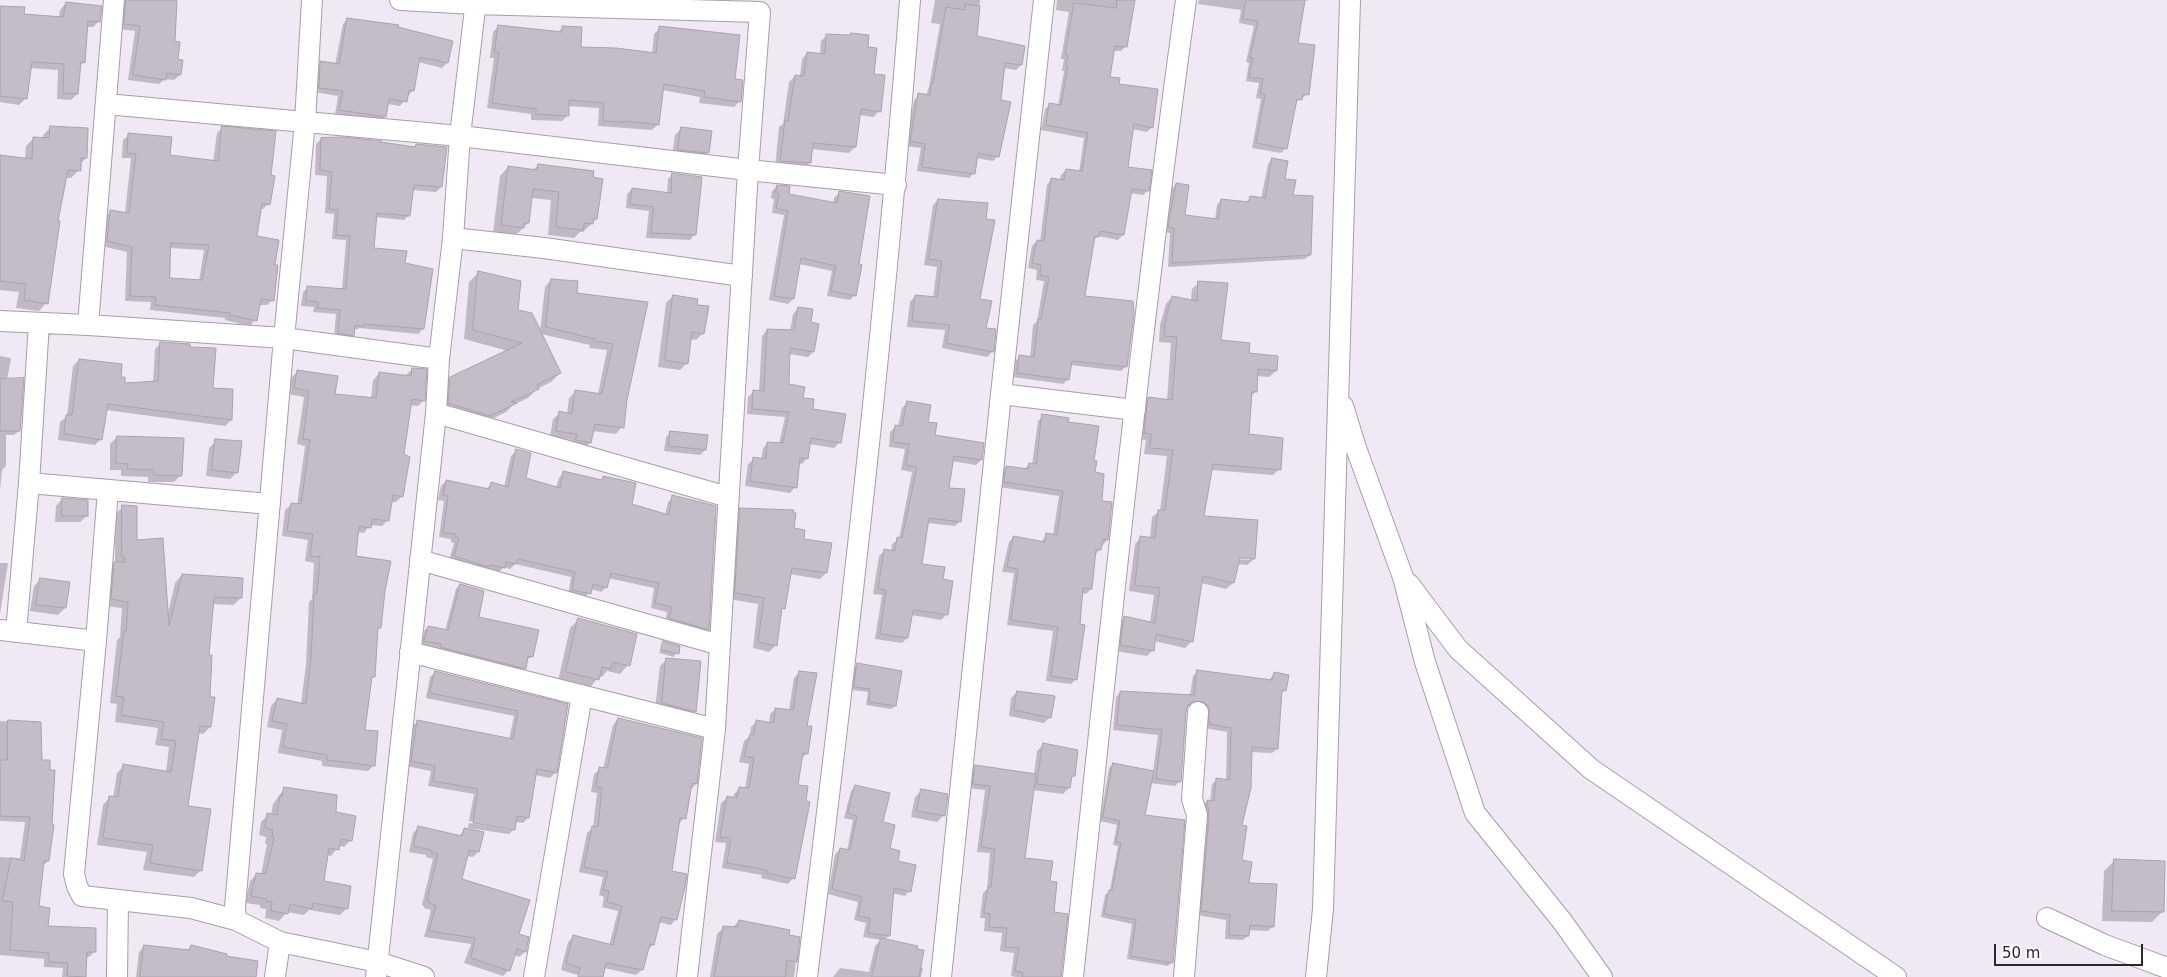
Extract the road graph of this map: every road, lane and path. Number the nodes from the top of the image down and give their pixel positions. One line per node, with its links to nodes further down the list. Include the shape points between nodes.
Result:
1 (114, 0): 9 (street)
2 (312, 0): 10 (street)
3 (400, 0): 8 (street)
4 (910, 0): 13 (street)
5 (1044, 0): 22 (street)
6 (1186, 0): 23 (street)
7 (1350, 0): 21 (street)
8 (476, 2): 11 (street); 12 (street, via 760,12)
9 (106, 104): 10 (street); 18 (street)
10 (305, 122): 11 (street); 19 (street)
11 (460, 136): 12 (street); 14 (street)
12 (748, 170): 13 (street); 15 (street)
13 (896, 185): 49 (street, via 853,596)
14 (453, 238): 15 (street); 20 (street)
15 (742, 276): 27 (street)
16 (0, 321): 17 (street)
17 (39, 323): 18 (street); 25 (street)
18 (88, 325): 19 (street)
19 (284, 338): 20 (street); 28 (street)
20 (439, 359): 24 (street)
21 (1338, 390): 30 (street); 53 (street, via 1323,909)
22 (1000, 394): 23 (street); 50 (street)
23 (1135, 410): 51 (street)
24 (436, 413): 27 (street); 29 (street)
25 (29, 483): 26 (street); 31 (street)
26 (108, 490): 28 (street); 32 (street)
27 (728, 497): 33 (street)
28 (270, 504): 40 (street)
29 (420, 560): 33 (street); 34 (street)
30 (1403, 577): 54 (street, via 1425,662 1474,813 1562,921); 55 (street, via 1458,648 1591,769)
31 (8, 631): 32 (street)
32 (96, 640): 38 (street, via 74,874 82,896)
33 (720, 645): 37 (street)
34 (410, 652): 35 (street); 43 (street)
35 (582, 695): 37 (street); 47 (street)
36 (1198, 712): 52 (street, via 1192,799 1197,815)
37 (714, 729): 48 (street)
38 (118, 900): 40 (street, via 191,908); 44 (street)
39 (2047, 918): 42 (street, via 2104,945)
40 (236, 920): 41 (street)
41 (280, 942): 43 (street); 45 (street)
42 (2167, 968)
43 (377, 970): 46 (street)
44 (118, 977)
45 (275, 977)
46 (424, 977)
47 (534, 977)
48 (687, 977)
49 (807, 977)
50 (941, 977)
51 (1073, 977)
52 (1184, 977)
53 (1316, 977)
54 (1602, 977)
55 (1896, 977)

